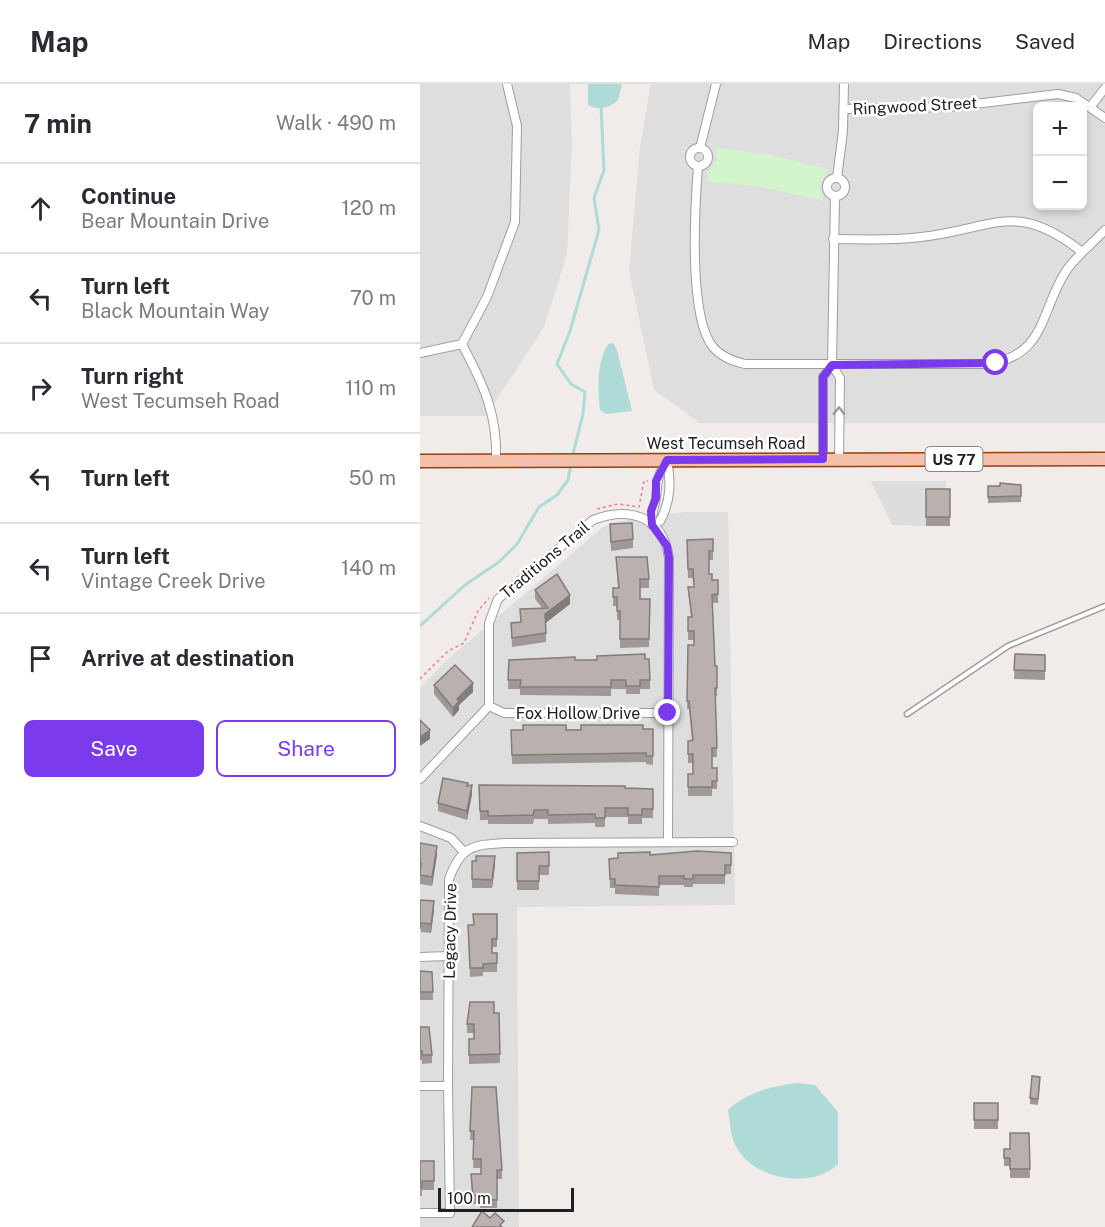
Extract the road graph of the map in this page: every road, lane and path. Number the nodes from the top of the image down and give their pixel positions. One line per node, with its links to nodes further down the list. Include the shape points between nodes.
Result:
1 (507, 84): 15 (street, via 517,126 515,222 487,297)
2 (716, 84): 8 (street)
3 (844, 84): 6 (street)
4 (1105, 88): 5 (street)
5 (1091, 106): 6 (street, Ringwood Street, via 1058,94 950,107); 7 (street, Ringwood Street)
6 (844, 109): 10 (street)
7 (1105, 118)
8 (700, 148): 9 (street, via 708,158); 9 (street, via 690,154)
9 (698, 166): 17 (street, via 696,273 703,322 714,348 728,359 745,364)
10 (837, 178): 11 (street, via 828,184 828,190); 11 (street, via 843,180 845,187 842,194)
11 (835, 196): 13 (street)
12 (1105, 230): 14 (street)
13 (833, 239): 14 (street, via 922,237 1018,221 1050,230); 17 (street)
14 (1082, 252): 17 (street, via 1053,294 1036,337 1004,360 985,364)
15 (462, 344): 16 (street); 21 (street, via 485,386 497,438)
16 (420, 353)
17 (832, 365): 18 (street, via 823,377); 19 (street, one-way to 17, via 840,378)
18 (823, 459): 19 (main road, West Tecumseh Road / US 77); 22 (main road, West Tecumseh Road / US 77)
19 (839, 459): 20 (main road, West Tecumseh Road / US 77)
20 (1105, 459)
21 (496, 460): 22 (main road, West Tecumseh Road / US 77); 23 (main road, West Tecumseh Road / US 77)
22 (667, 460): 24 (street, via 656,481); 24 (street, via 669,500 660,521)
23 (420, 461)
24 (652, 525): 26 (street, Traditions Trail, via 640,516 623,512 592,520 498,599 489,624); 27 (street, via 667,546 669,558)
25 (1105, 606): 28 (lane, via 1008,646)
26 (489, 706): 27 (street, Fox Hollow Drive, via 504,713); 29 (street)
27 (668, 713): 31 (street)
28 (907, 714)
29 (420, 779)
30 (420, 826): 33 (street, via 451,838)
31 (668, 841): 32 (street); 33 (street, via 479,844)
32 (733, 842)
33 (463, 851): 34 (street, Legacy Drive, via 449,879)
34 (449, 956): 35 (street); 37 (street, Legacy Drive)
35 (420, 957)
36 (420, 1086): 37 (street)
37 (448, 1086): 38 (street, Legacy Drive, via 450,1213)
38 (420, 1214)

